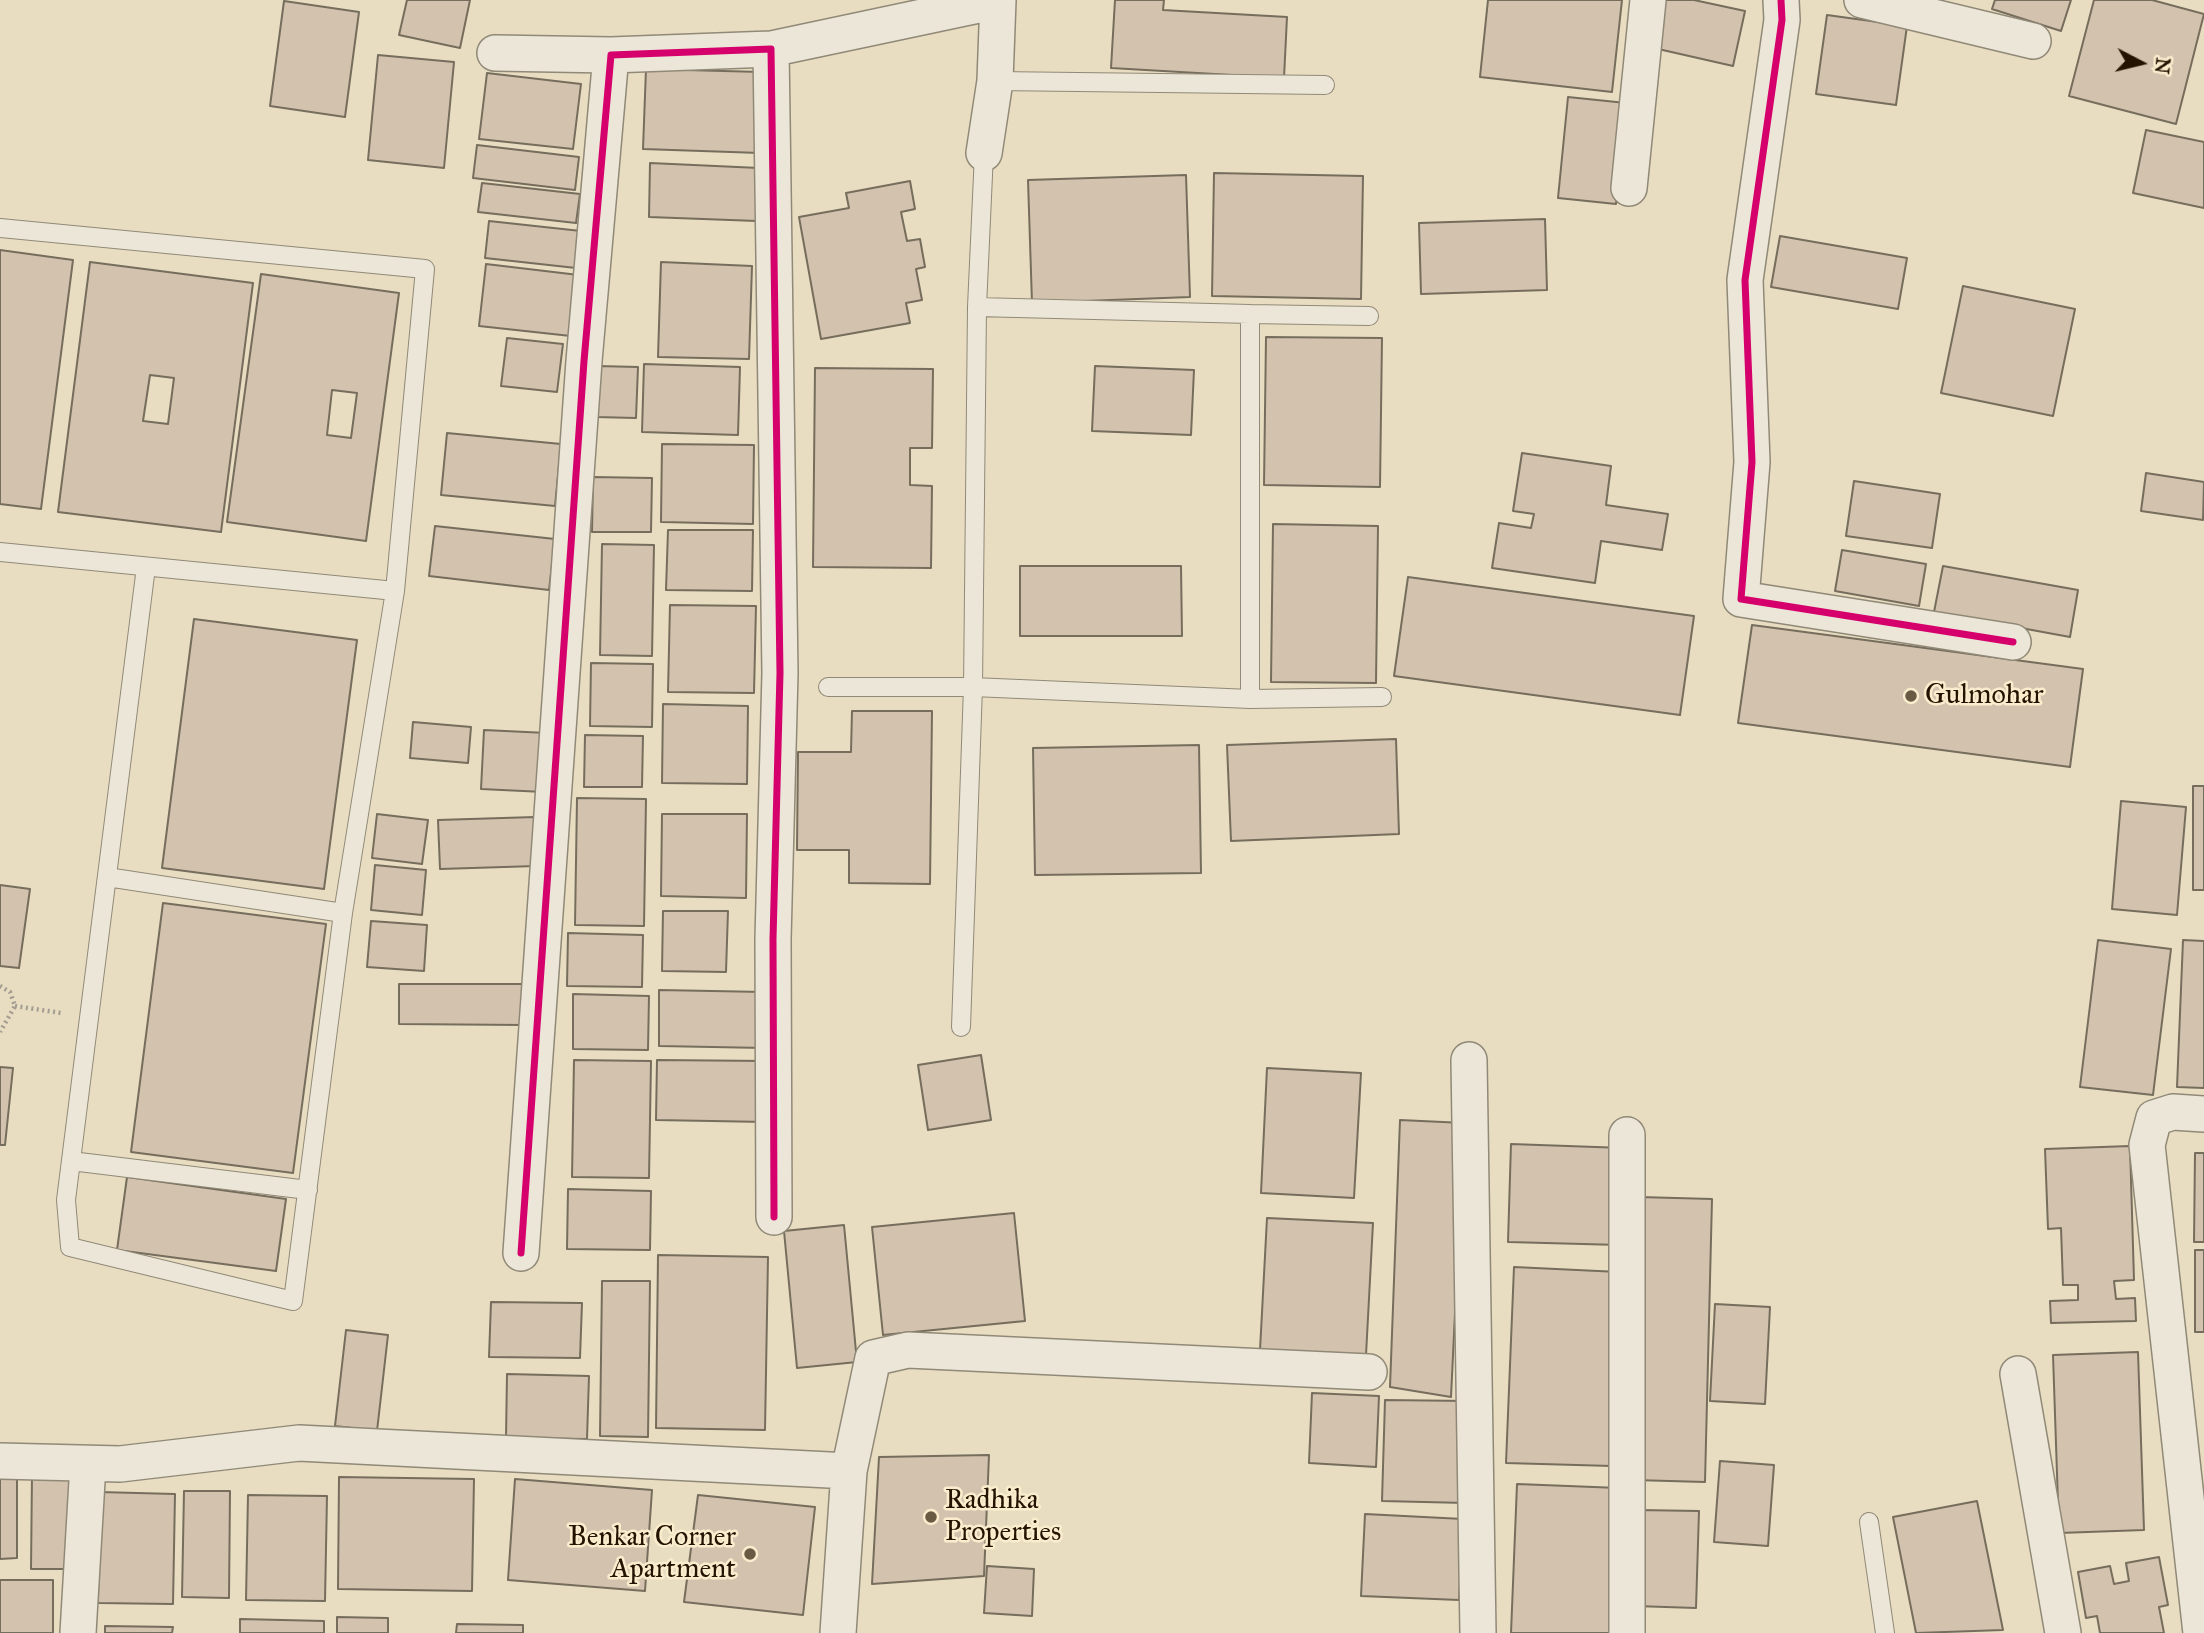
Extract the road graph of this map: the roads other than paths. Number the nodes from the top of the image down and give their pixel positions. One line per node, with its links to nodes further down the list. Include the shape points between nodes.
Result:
1 (998, 0): 6 (street); 9 (street)
2 (1648, 0): 12 (street)
3 (1781, 0): 20 (street, via 1782,20 1745,280 1752,462 1741,599)
4 (1862, 0): 5 (street)
5 (2033, 41)
6 (771, 49): 8 (street); 33 (street, via 780,659 773,939)
7 (495, 53): 8 (street)
8 (611, 55): 34 (street, via 584,361)
9 (995, 81): 10 (lane); 11 (street)
10 (1325, 85)
11 (984, 153): 14 (lane)
12 (1629, 188)
13 (0, 228): 19 (lane, via 425,269)
14 (976, 307): 15 (lane); 22 (lane)
15 (1250, 314): 16 (lane); 24 (lane)
16 (1369, 316)
17 (0, 552): 18 (lane)
18 (146, 566): 19 (lane); 25 (lane)
19 (395, 591): 26 (lane)
20 (2013, 642)
21 (828, 687): 22 (lane)
22 (973, 687): 24 (lane); 27 (lane)
23 (1382, 697): 24 (lane)
24 (1250, 699)
25 (107, 877): 26 (lane); 31 (lane)
26 (343, 914): 32 (lane)
27 (961, 1027)
28 (1469, 1060): 43 (street)
29 (2204, 1114): 47 (street, via 2173,1112 2154,1118 2147,1145)
30 (1627, 1135): 44 (street)
31 (71, 1161): 32 (lane); 32 (lane, via 66,1200 70,1247 293,1301)
32 (308, 1190)
33 (774, 1217)
34 (521, 1253)
35 (1369, 1372): 39 (street, via 908,1350 873,1358)
36 (2018, 1374): 46 (street)
37 (0, 1461): 38 (street)
38 (88, 1464): 39 (street, via 299,1443); 41 (street)
39 (849, 1471): 42 (street)
40 (1870, 1522): 45 (lane)
41 (78, 1633)
42 (838, 1633)
43 (1478, 1633)
44 (1627, 1633)
45 (1885, 1633)
46 (2063, 1633)
47 (2201, 1633)

